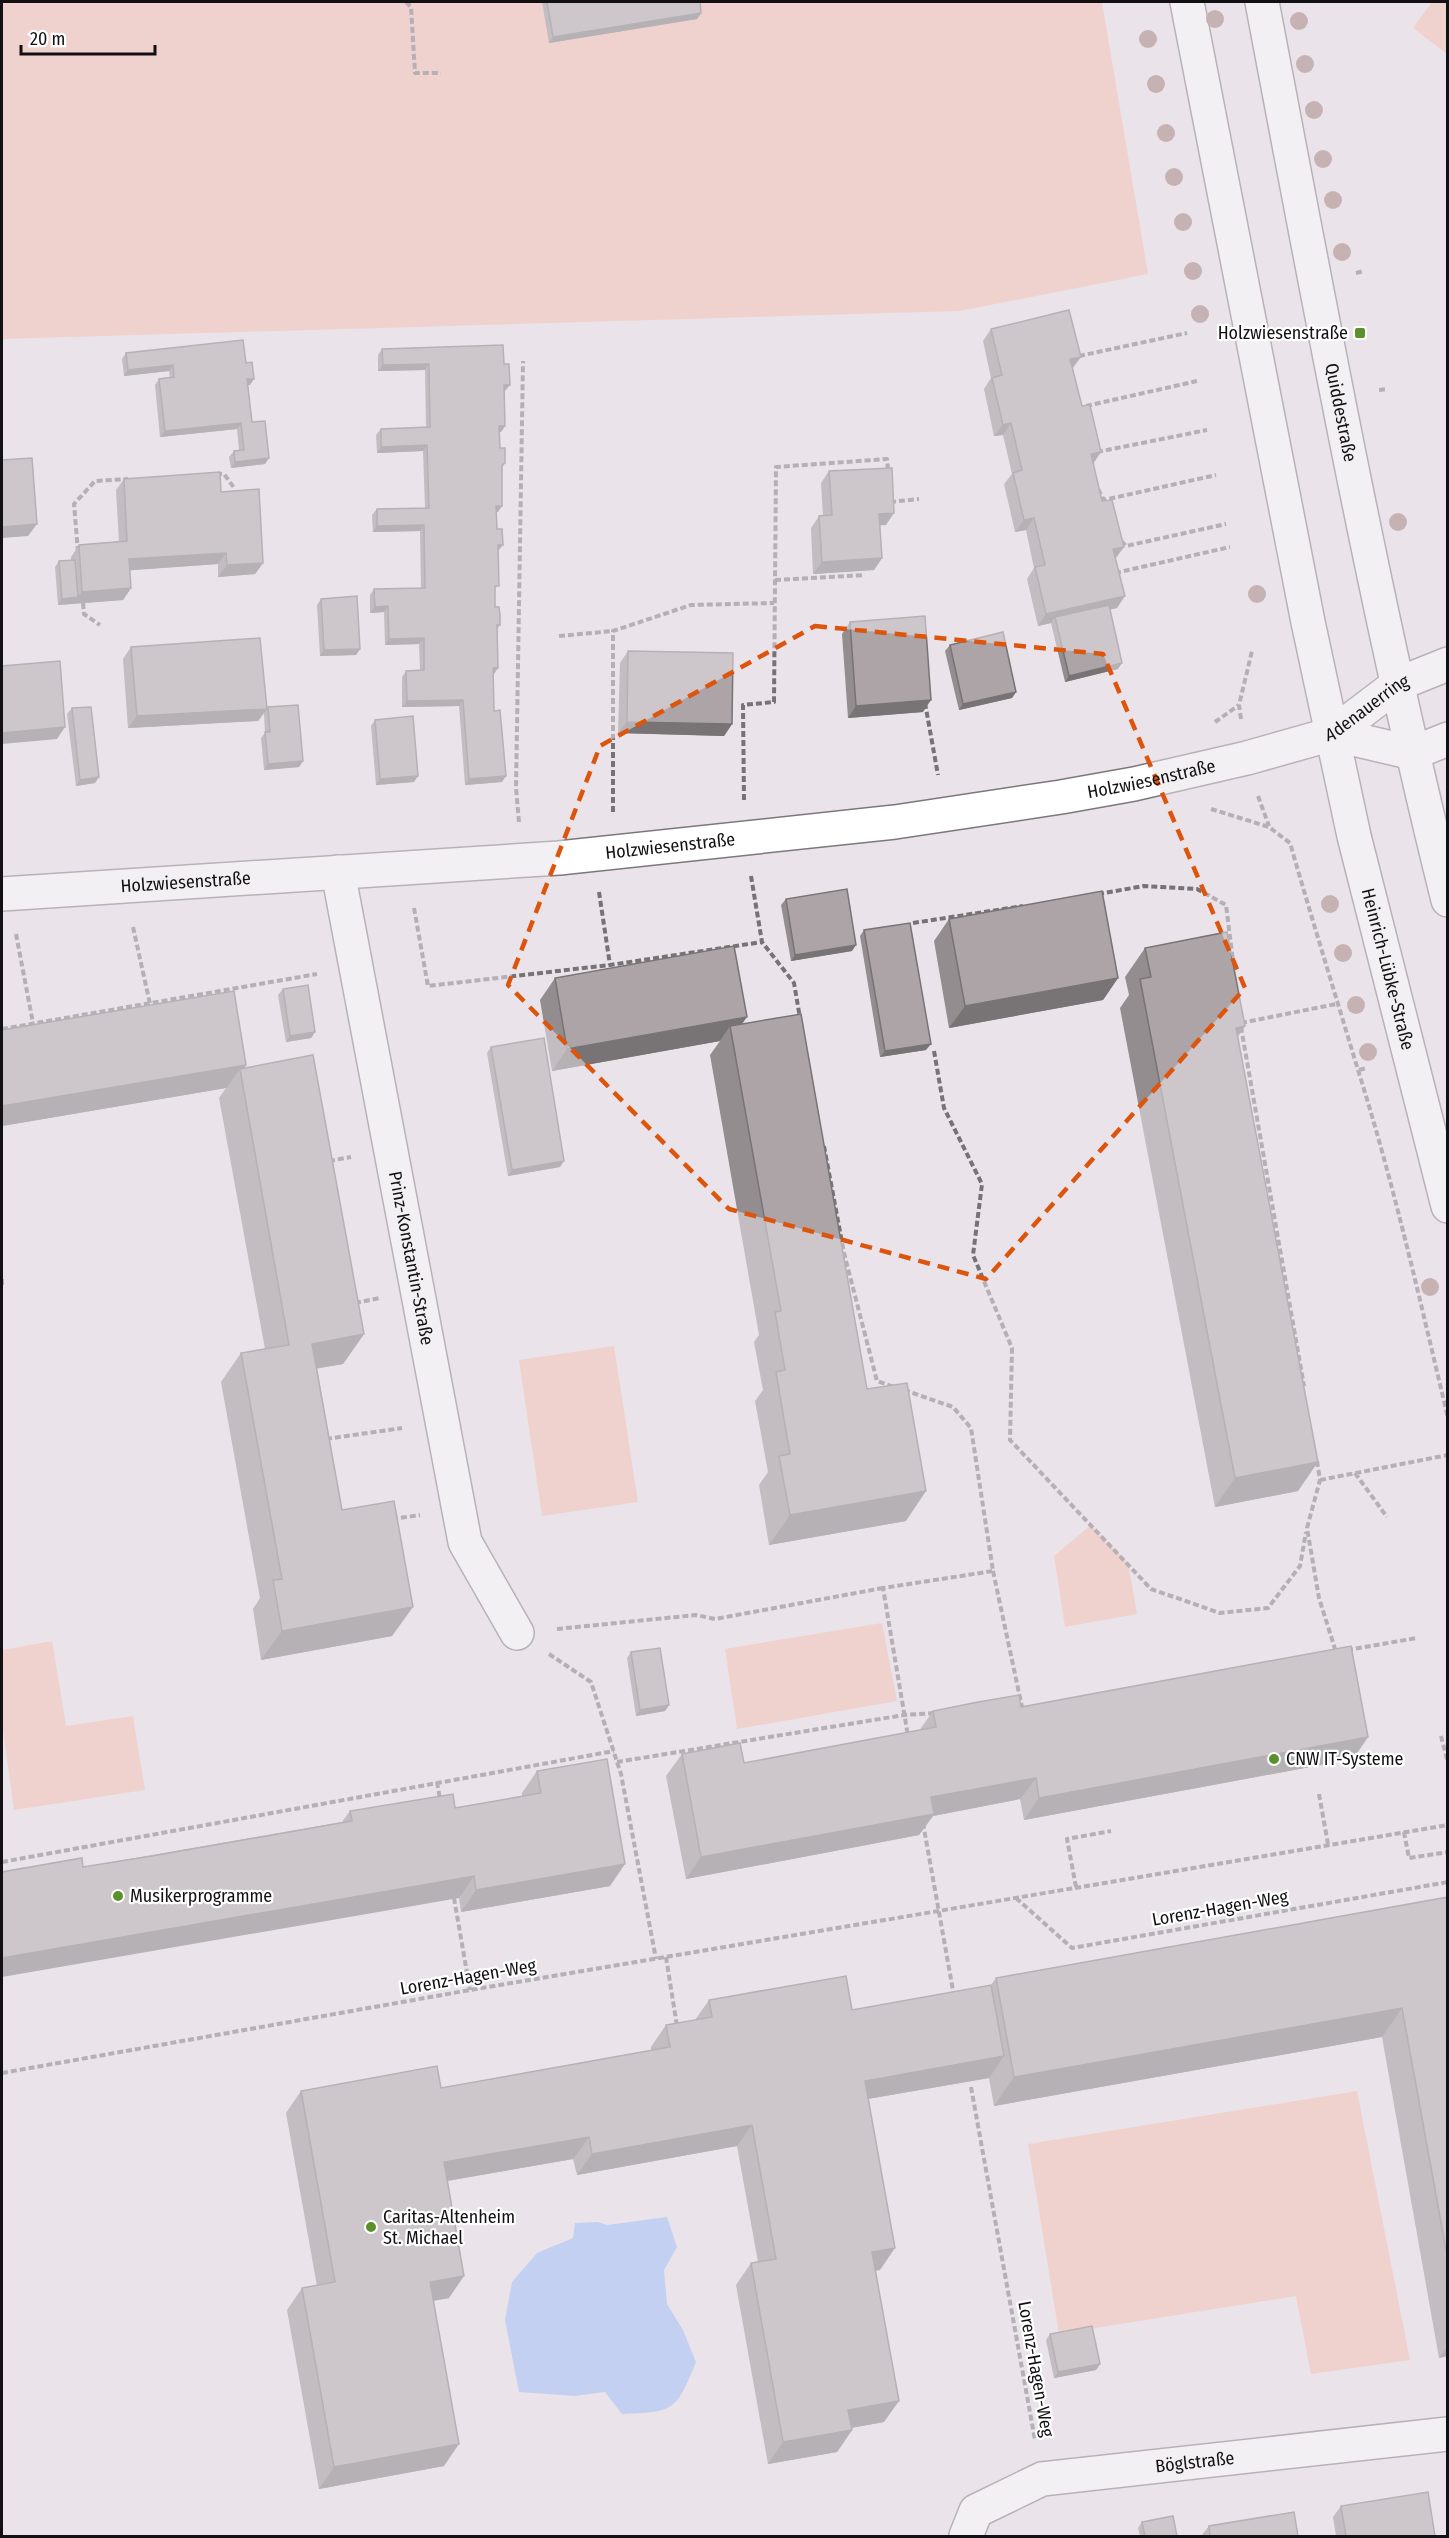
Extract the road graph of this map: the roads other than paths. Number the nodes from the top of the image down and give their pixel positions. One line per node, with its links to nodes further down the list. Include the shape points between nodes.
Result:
1 (1187, 2): 5 (street)
2 (1262, 2): 4 (street, Quiddestraße)
3 (1448, 664): 4 (street, Adenauerring)
4 (1398, 684): 5 (street, Adenauerring); 7 (street, Quiddestraße)
5 (1332, 734): 7 (street, Adenauerring); 8 (street, Holzwiesenstraße, via 1134,784 945,814 603,853); 11 (street, Heinrich-Lübke-Straße)
6 (1448, 739): 7 (street)
7 (1413, 753): 10 (street)
8 (338, 872): 9 (street, Holzwiesenstraße); 12 (street, Prinz-Konstantin-Straße, via 465,1542)
9 (2, 894)
10 (1448, 900)
11 (1448, 1206)
12 (517, 1634)
13 (1448, 2434): 14 (street, Böglstraße, via 1042,2479 976,2511)
14 (966, 2536)

